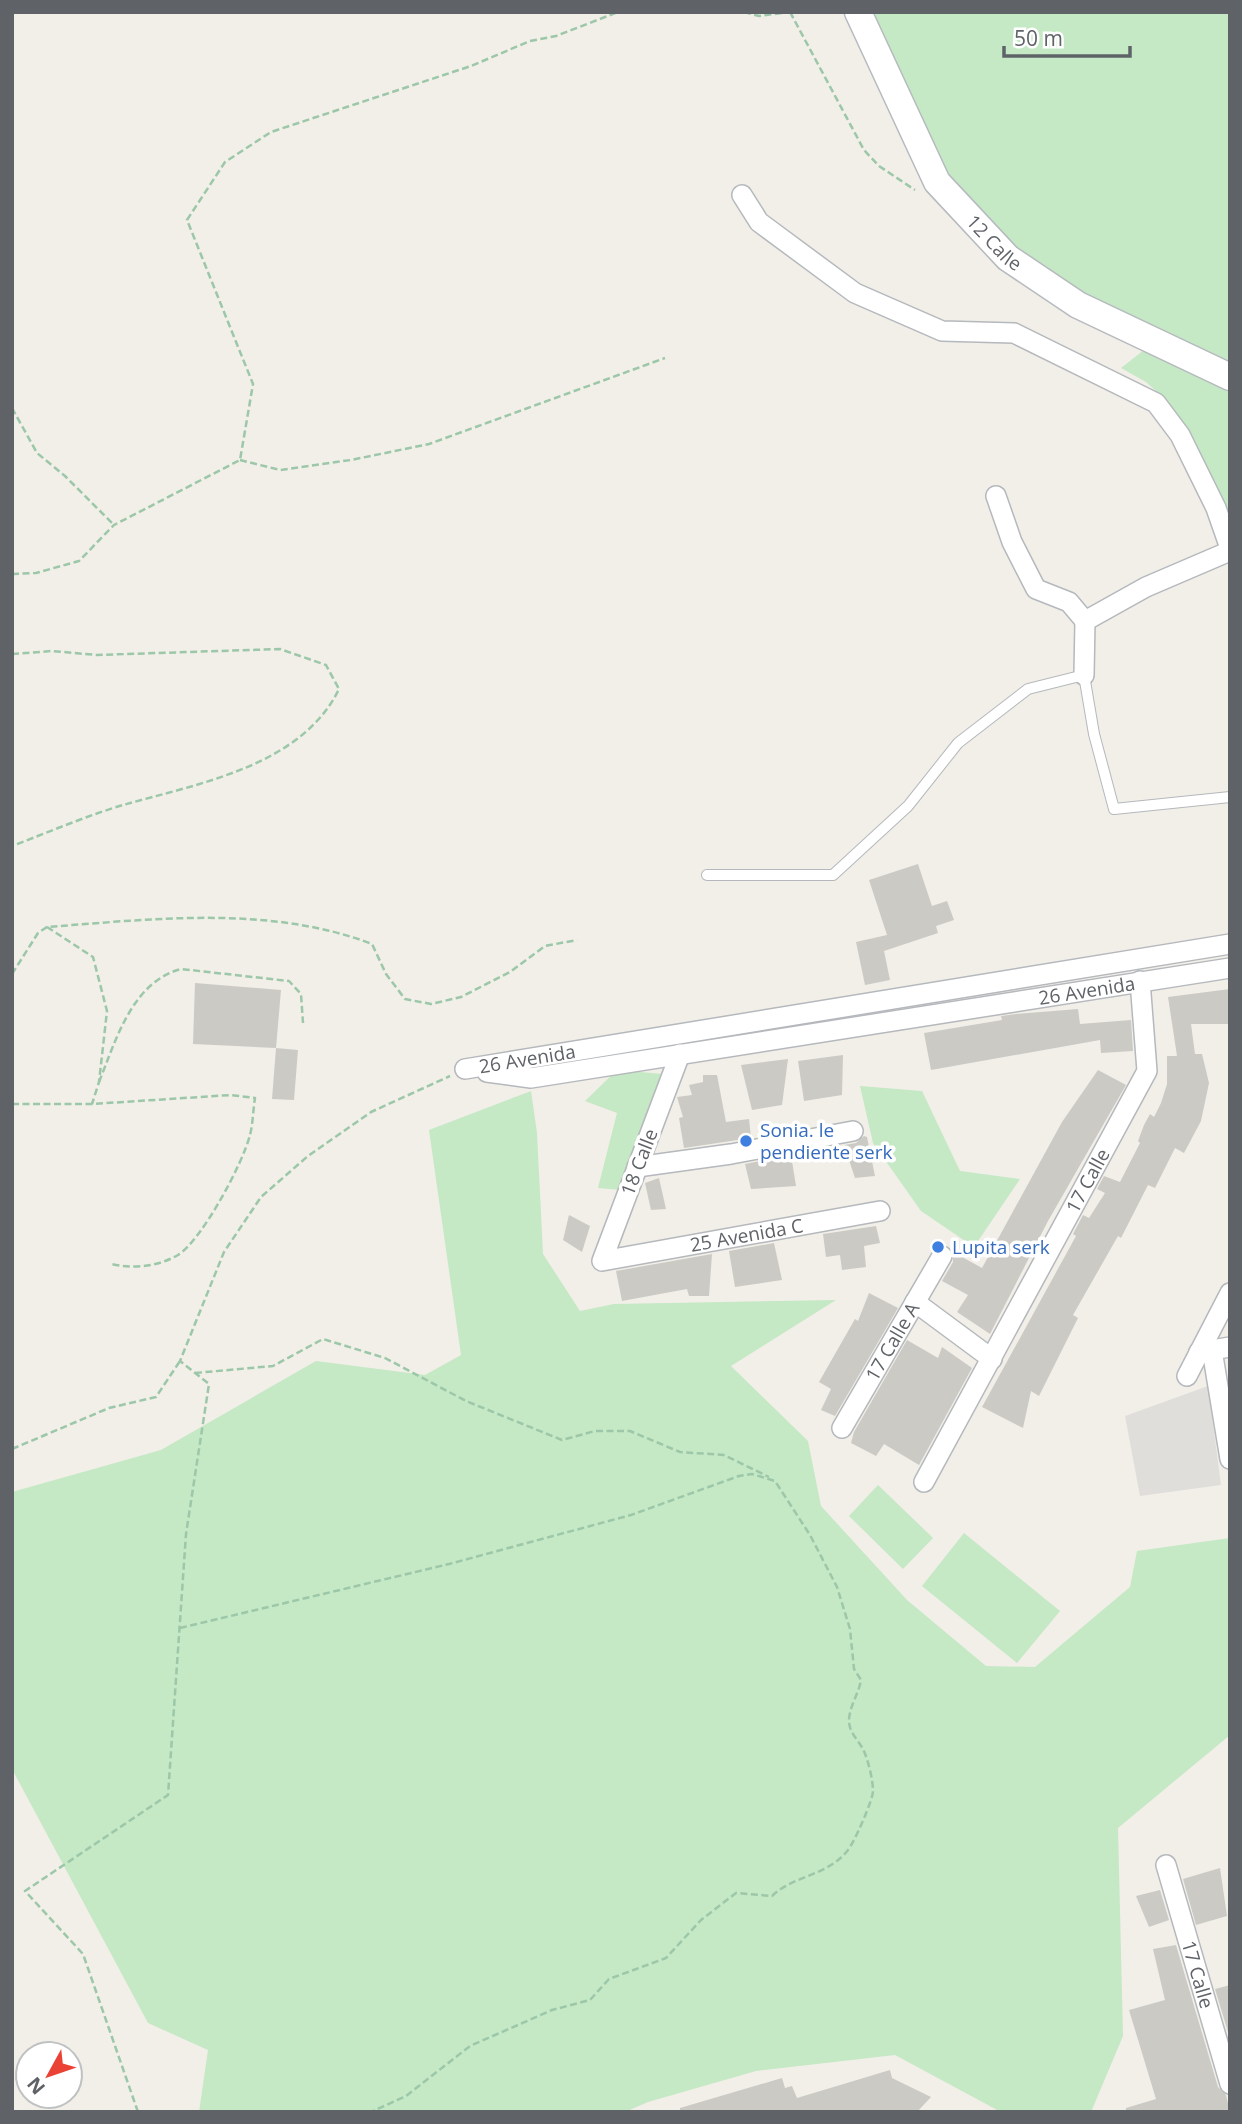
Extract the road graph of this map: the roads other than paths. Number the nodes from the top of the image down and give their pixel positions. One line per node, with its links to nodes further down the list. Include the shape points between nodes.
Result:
1 (858, 12): 3 (street, 12 Calle, via 937,181 1008,258 1078,305)
2 (742, 195): 5 (street, via 759,222 855,293 942,331 1014,333 1156,403 1180,435 1216,508)
3 (1230, 377)
4 (996, 496): 6 (street, via 1036,589 1069,602)
5 (1230, 550): 6 (street, via 1146,587)
6 (1085, 621): 7 (street)
7 (1084, 675): 8 (lane, via 1114,809); 9 (lane, via 1028,689 958,743 908,806 833,875)
8 (1230, 797)
9 (707, 875)
10 (1230, 944): 13 (street, 26 Avenida, via 465,1069 531,1078)
11 (1230, 968): 12 (street, 26 Avenida)
12 (1140, 981): 13 (street, 26 Avenida); 22 (street, 17 Calle, via 1147,1070)
13 (680, 1054): 15 (street, 18 Calle)
14 (853, 1132): 15 (street)
15 (637, 1167): 18 (street, 18 Calle, via 602,1261)
16 (880, 1211): 18 (street, 25 Avenida C)
17 (942, 1256): 20 (street, 17 Calle A)
18 (611, 1260)
19 (1230, 1293): 21 (street)
20 (915, 1302): 22 (street); 24 (street, 17 Calle A)
21 (1214, 1350): 23 (street); 25 (street)
22 (992, 1359): 26 (street, 17 Calle)
23 (1187, 1376)
24 (842, 1428)
25 (1230, 1459)
26 (924, 1482)
27 (1166, 1865): 28 (street, 17 Calle)
28 (1230, 2084)

